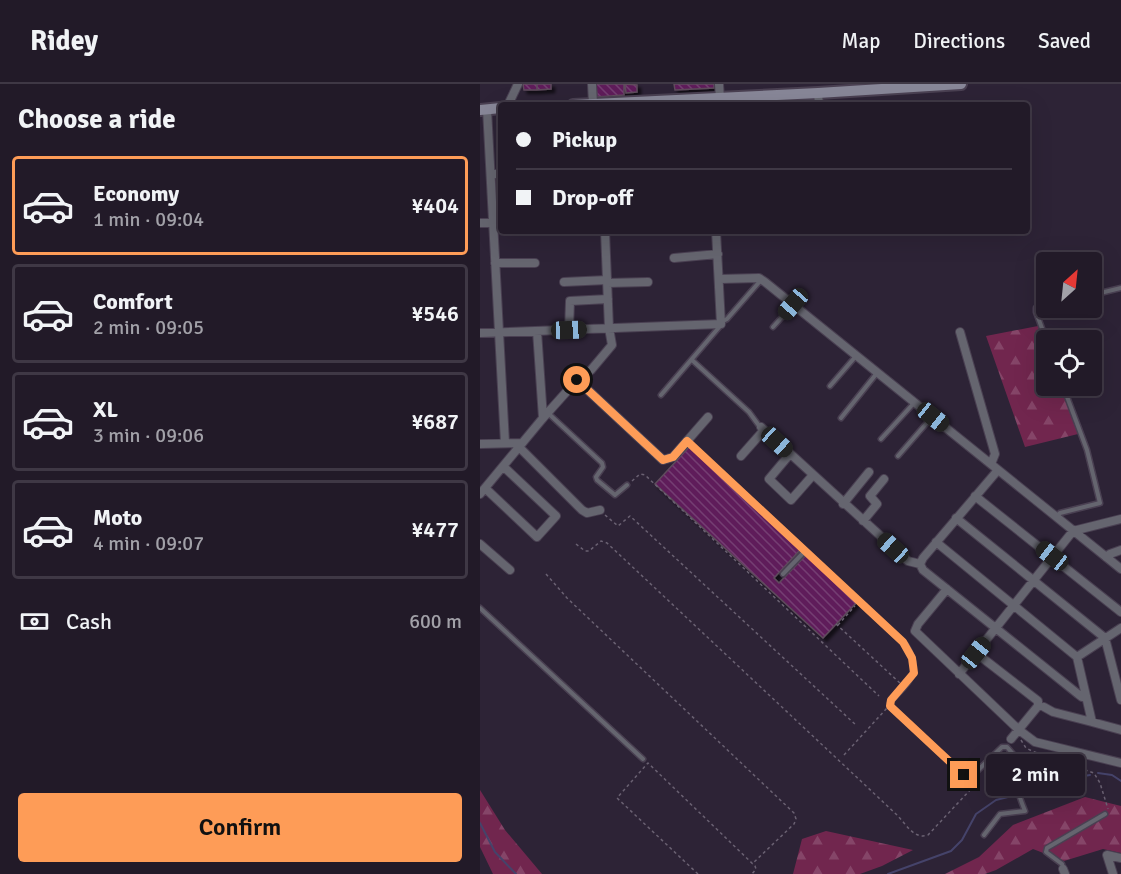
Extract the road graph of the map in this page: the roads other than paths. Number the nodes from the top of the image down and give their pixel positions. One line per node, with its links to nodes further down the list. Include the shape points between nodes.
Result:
1 (518, 84): 7 (street)
2 (592, 84): 8 (street)
3 (719, 84): 6 (street)
4 (961, 84): 5 (main road)
5 (818, 93): 6 (main road); 10 (street)
6 (720, 98): 9 (main road)
7 (509, 102)
8 (596, 102)
9 (708, 102)
10 (819, 102)
11 (484, 110): 12 (street)
12 (491, 174): 13 (street); 15 (street)
13 (498, 174)
14 (480, 223): 15 (street)
15 (497, 223): 20 (street)
16 (605, 234): 24 (street)
17 (716, 234): 18 (street)
18 (718, 254): 19 (street); 22 (street)
19 (674, 258)
20 (495, 263): 21 (street); 38 (street)
21 (535, 263)
22 (720, 279): 23 (street); 31 (street)
23 (761, 279): 30 (street); 31 (lane)
24 (607, 281): 25 (street); 26 (street); 29 (street)
25 (564, 282)
26 (648, 282)
27 (1121, 288): 28 (lane)
28 (1102, 293)
29 (608, 299): 33 (street); 34 (street, via 570,301)
30 (793, 304): 32 (lane); 39 (street)
31 (722, 323): 33 (street); 40 (lane)
32 (773, 327)
33 (609, 328): 34 (street); 42 (street, via 612,345)
34 (569, 330): 35 (street)
35 (537, 331): 38 (street); 47 (street)
36 (960, 332): 60 (street, via 995,454)
37 (480, 333): 38 (street)
38 (498, 333): 54 (street)
39 (856, 355): 41 (street); 43 (lane)
40 (693, 360): 44 (lane); 51 (lane)
41 (878, 373): 46 (street); 50 (lane)
42 (577, 380): 47 (street); 53 (street, via 663,460 673,457)
43 (830, 386)
44 (661, 395)
45 (1067, 396): 71 (lane, via 1087,450 1100,503)
46 (914, 402): 49 (street); 52 (lane)
47 (545, 416): 56 (street); 66 (lane, via 602,463 597,480 615,495)
48 (708, 417): 53 (street)
49 (933, 417): 59 (lane); 60 (street)
50 (841, 418)
51 (762, 429): 57 (street); 58 (street)
52 (881, 439)
53 (687, 441): 79 (lane)
54 (505, 443): 55 (street); 56 (street)
55 (480, 444)
56 (521, 445): 61 (street); 70 (street, via 582,510)
57 (790, 454): 64 (street); 64 (street, via 769,479 783,493 791,500)
58 (741, 456)
59 (898, 456)
60 (991, 464): 62 (street)
61 (504, 467): 67 (street); 67 (street, via 556,516 537,537)
62 (998, 470): 68 (street); 71 (street)
63 (869, 472): 69 (street)
64 (813, 476): 69 (street)
65 (884, 479): 74 (street, via 870,496 877,504)
66 (627, 485)
67 (483, 491)
68 (975, 496): 72 (street); 80 (street)
69 (843, 504): 74 (street)
70 (600, 510)
71 (1056, 517): 75 (street)
72 (956, 518): 76 (street); 86 (street)
73 (1121, 519): 75 (street)
74 (863, 521): 82 (street, via 908,561)
75 (1073, 531): 80 (street); 81 (street)
76 (936, 542): 82 (street); 88 (street)
77 (480, 544): 84 (street)
78 (1121, 550): 81 (street)
79 (805, 551): 85 (lane); 107 (lane, via 910,651 914,673 890,706 964,775 974,775 1002,747 1007,747 1024,766 1017,786 1025,811 1000,814)
80 (1052, 556): 86 (street); 90 (street)
81 (1106, 557): 83 (street)
82 (920, 564): 87 (street)
83 (1121, 569)
84 (510, 570)
85 (783, 574)
86 (1034, 581): 88 (street); 93 (street)
87 (947, 589): 92 (street); 96 (street, via 915,631)
88 (1015, 606): 92 (street); 95 (street)
89 (480, 608): 104 (lane)
90 (1121, 612)
91 (1121, 628): 93 (street)
92 (995, 629): 94 (street); 97 (street)
93 (1106, 638): 95 (street); 98 (street)
94 (976, 653): 96 (street); 101 (street, via 1038,702)
95 (1077, 657): 97 (street)
96 (959, 674): 101 (street)
97 (1086, 697): 100 (street)
98 (1121, 700)
99 (1044, 707): 100 (street)
100 (1092, 722): 102 (street)
101 (1019, 730): 103 (street); 105 (street, via 1035,742)
102 (1121, 730)
103 (1011, 739)
104 (643, 759)
105 (1121, 764)
106 (1105, 814): 109 (lane, via 1047,849)
107 (984, 835)
108 (1121, 858): 110 (street, via 1107,855)
109 (1064, 871)
110 (1113, 874)

